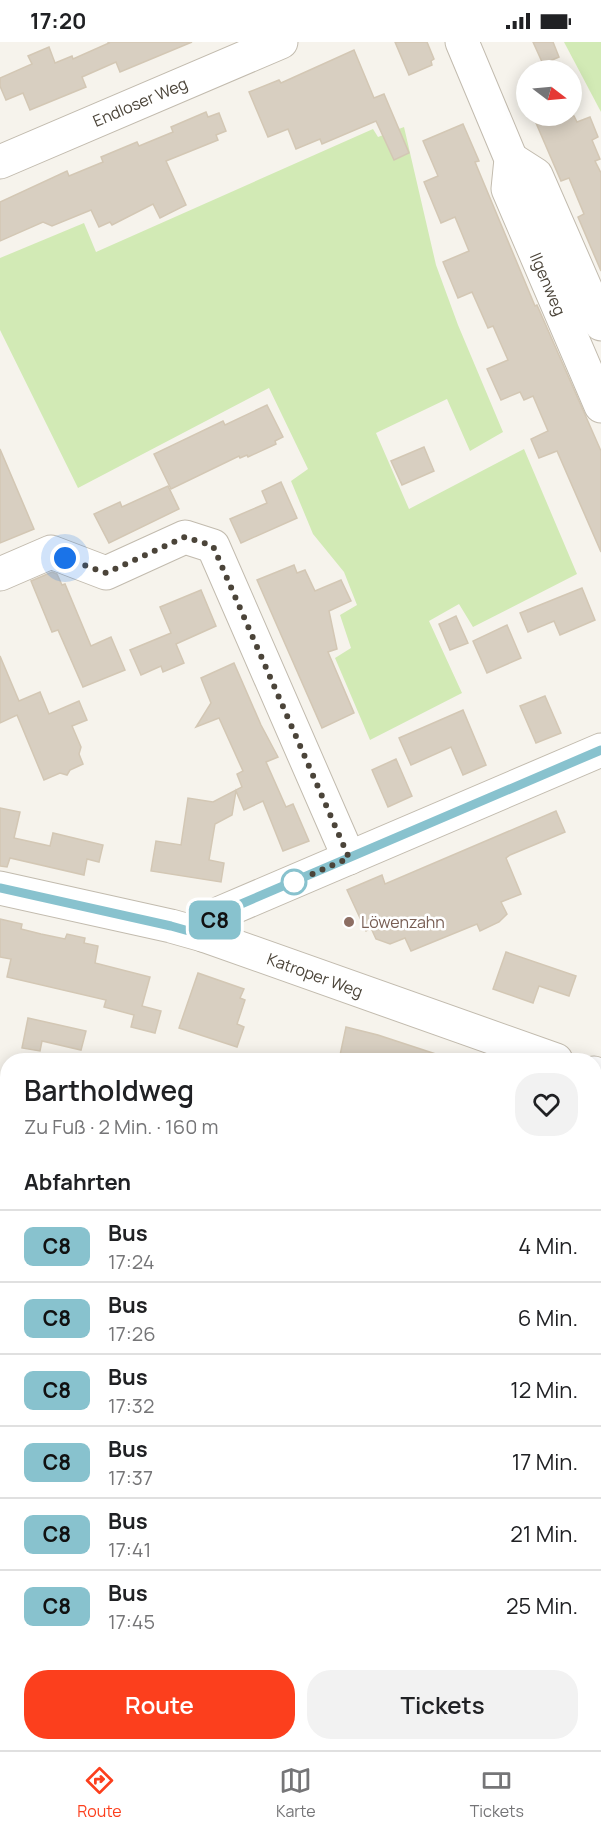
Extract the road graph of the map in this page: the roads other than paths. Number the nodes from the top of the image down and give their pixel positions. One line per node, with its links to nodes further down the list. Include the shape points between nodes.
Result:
1 (281, 42): 4 (street, Endloser Weg)
2 (462, 42): 3 (street, Ilgenweg)
3 (511, 159): 5 (street, Ilgenweg, via 536,175); 6 (street, Ilgenweg, via 508,189)
4 (0, 162)
5 (601, 324)
6 (601, 406)
7 (0, 574): 9 (street, via 51,552 106,573 185,537 213,546)
8 (601, 750): 9 (street)
9 (349, 858): 11 (street, via 220,913)
10 (0, 888): 11 (street, Katroper Weg)
11 (203, 935): 12 (street, Katroper Weg)
12 (536, 1053)

